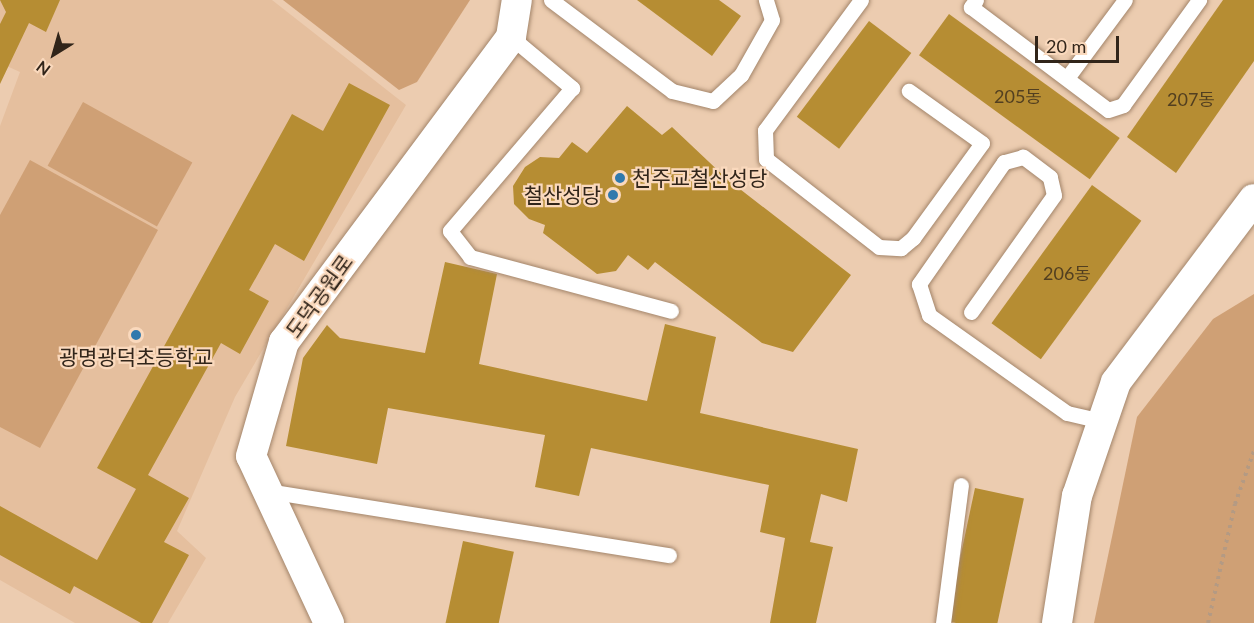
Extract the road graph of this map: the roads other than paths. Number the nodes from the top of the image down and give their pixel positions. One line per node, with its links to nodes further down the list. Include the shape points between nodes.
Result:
1 (517, 0): 8 (street, 도덕공원로)
2 (551, 0): 3 (lane, via 672,91 713,101 741,75 772,20)
3 (766, 0)
4 (861, 0): 10 (lane, via 765,130 766,159 879,247 901,248 914,238 982,143)
5 (976, 0): 9 (lane, via 971,7)
6 (1125, 0): 9 (lane)
7 (1199, 0): 9 (lane, via 1123,105 1108,110)
8 (511, 37): 12 (lane, via 573,88 450,231 470,257); 16 (street, 도덕공원로, via 284,342 250,456)
9 (1067, 78)
10 (909, 91)
11 (1254, 199): 14 (street, via 1116,382)
12 (671, 311)
13 (971, 312): 14 (lane, via 1054,195 1050,177 1023,157 1004,162 919,284 929,315 1067,413)
14 (1101, 421): 20 (street, via 1077,496)
15 (961, 485): 19 (lane)
16 (268, 491): 17 (lane); 18 (street, 도덕공원로)
17 (669, 555)
18 (329, 623)
19 (943, 623)
20 (1057, 623)

